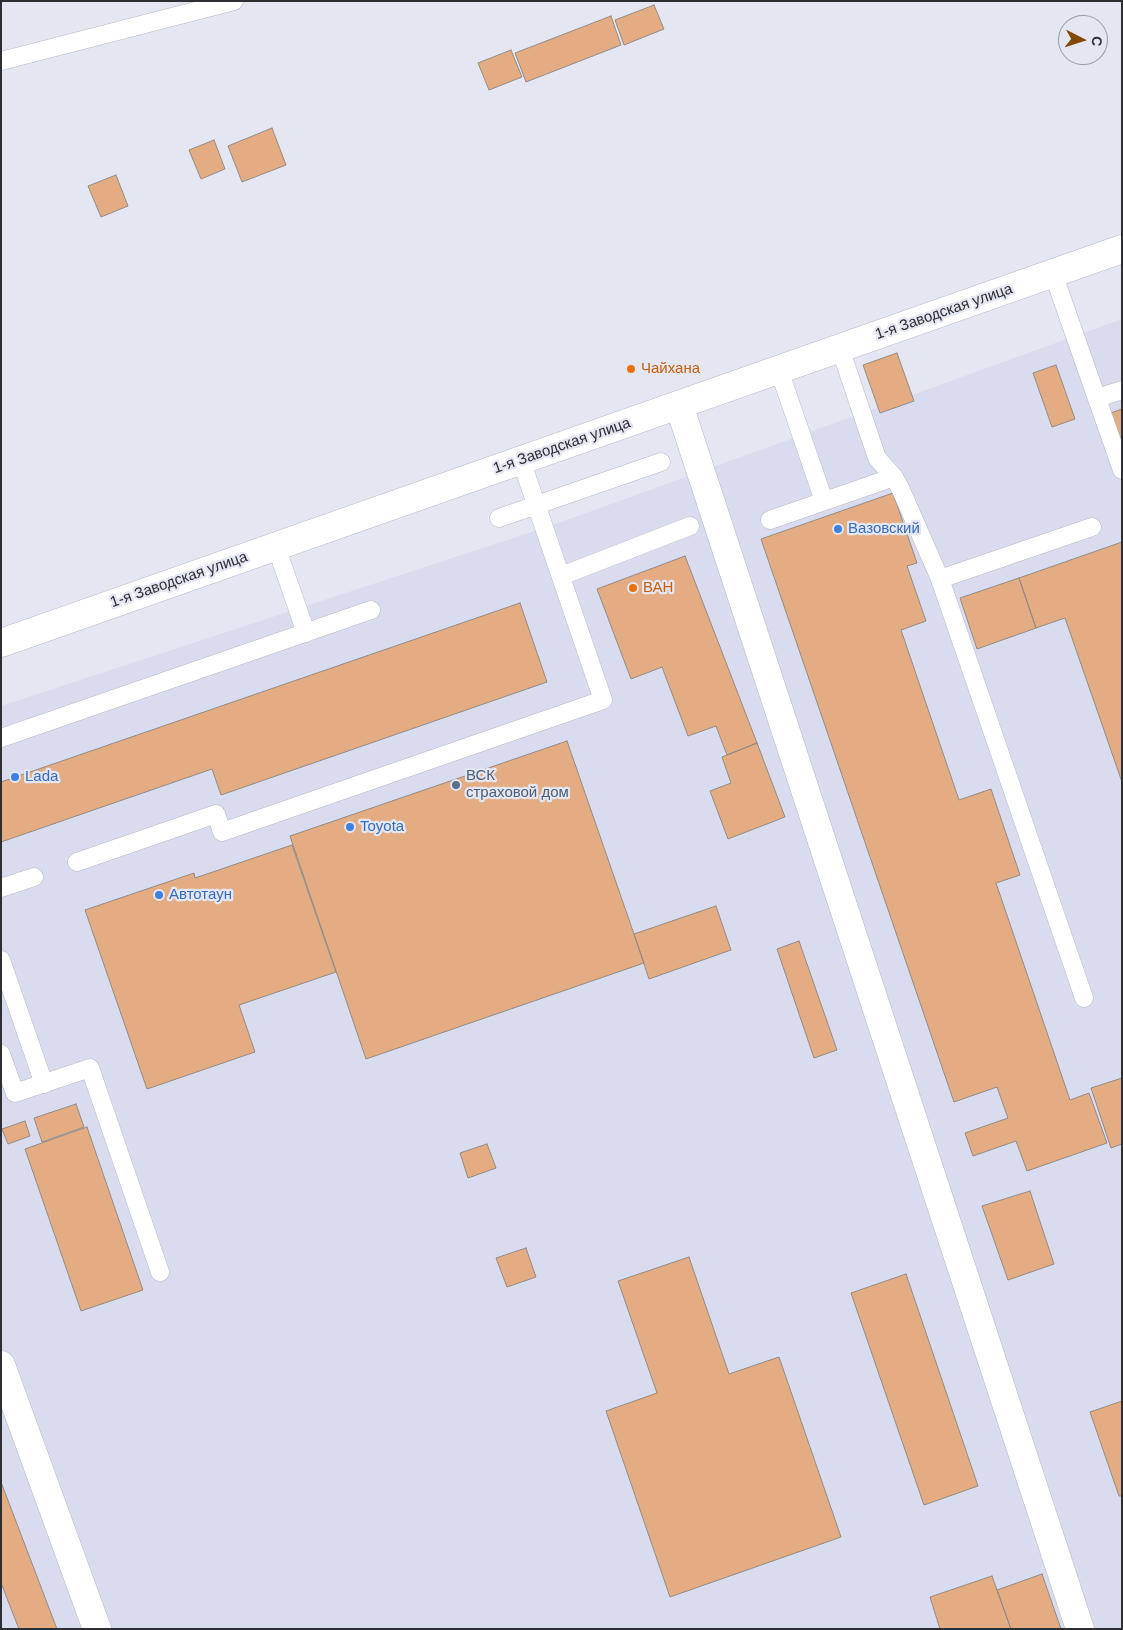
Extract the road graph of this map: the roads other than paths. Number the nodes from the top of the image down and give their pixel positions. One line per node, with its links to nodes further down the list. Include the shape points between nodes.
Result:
1 (234, 1): 2 (lane)
2 (1, 61)
3 (1122, 249): 4 (street, 1-я Заводская улица)
4 (1053, 273): 5 (street, 1-я Заводская улица); 8 (lane)
5 (840, 348): 6 (street, 1-я Заводская улица); 13 (lane, via 877,458)
6 (778, 370): 9 (street, 1-я Заводская улица); 14 (lane)
7 (1122, 390): 8 (lane)
8 (1097, 398): 12 (lane)
9 (679, 405): 10 (street, 1-я Заводская улица); 37 (street)
10 (521, 460): 15 (lane); 20 (street, 1-я Заводская улица)
11 (661, 462): 15 (lane)
12 (1122, 470)
13 (894, 477): 14 (lane); 22 (lane)
14 (824, 501): 17 (lane)
15 (536, 505): 16 (lane); 21 (lane)
16 (499, 518)
17 (770, 520)
18 (690, 526): 21 (lane)
19 (1092, 527): 22 (lane)
20 (276, 546): 24 (lane); 25 (street, 1-я Заводская улица)
21 (561, 576): 27 (lane, via 603,700 222,832 216,814)
22 (940, 579): 31 (lane)
23 (371, 610): 24 (lane)
24 (306, 633): 26 (lane)
25 (1, 643)
26 (1, 738)
27 (77, 862)
28 (34, 876): 29 (lane)
29 (1, 888)
30 (1, 960): 33 (lane)
31 (1084, 998)
32 (1, 1054): 33 (lane, via 15,1094)
33 (44, 1084): 34 (lane, via 90,1068)
34 (160, 1272)
35 (1, 1365): 36 (street)
36 (97, 1629)
37 (1080, 1629)

